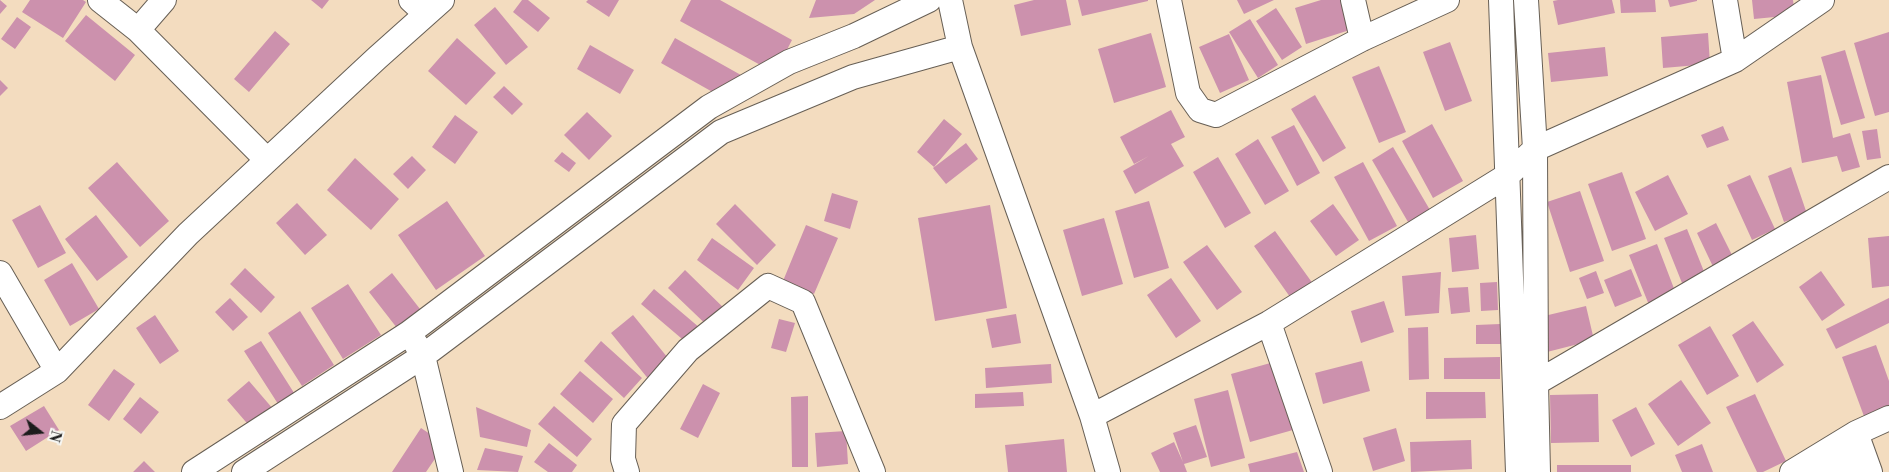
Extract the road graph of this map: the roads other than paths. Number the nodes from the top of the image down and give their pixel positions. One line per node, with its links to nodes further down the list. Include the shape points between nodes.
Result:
1 (100, 0): 13 (street)
2 (164, 0): 13 (street)
3 (929, 0): 23 (street, via 790,62 709,107)
4 (950, 0): 15 (street)
5 (1169, 0): 14 (street, via 1188,92 1200,110 1216,115)
6 (1353, 0): 14 (street)
7 (1447, 0): 14 (street)
8 (1500, 0): 19 (street)
9 (1526, 0): 17 (street)
10 (1725, 0): 16 (street)
11 (1822, 0): 16 (street)
12 (427, 5): 18 (street, via 377,58)
13 (138, 30): 18 (street)
14 (1362, 39)
15 (960, 47): 24 (street, via 853,77 720,132); 28 (street)
16 (1735, 60): 17 (street)
17 (1536, 149): 19 (street); 26 (street)
18 (268, 160): 25 (street, via 188,234)
19 (1508, 175): 22 (street); 38 (street)
20 (1889, 177): 26 (street)
21 (0, 273): 25 (street)
22 (1269, 323): 28 (street); 37 (street)
23 (409, 332): 24 (street); 31 (street)
24 (423, 356): 32 (street); 33 (street)
25 (58, 371): 27 (street)
26 (1536, 383): 39 (street)
27 (0, 407)
28 (1092, 416): 36 (street)
29 (1889, 418): 30 (street)
30 (1856, 433): 40 (street); 43 (street)
31 (194, 472)
32 (244, 472)
33 (451, 472)
34 (627, 472): 35 (street, via 623,459 624,424 688,350 768,286 803,302)
35 (873, 472)
36 (1108, 472)
37 (1320, 472)
38 (1518, 472)
39 (1538, 472)
40 (1792, 472)
41 (1825, 472): 42 (street, via 1846,460)
42 (1850, 472)
43 (1870, 472)

